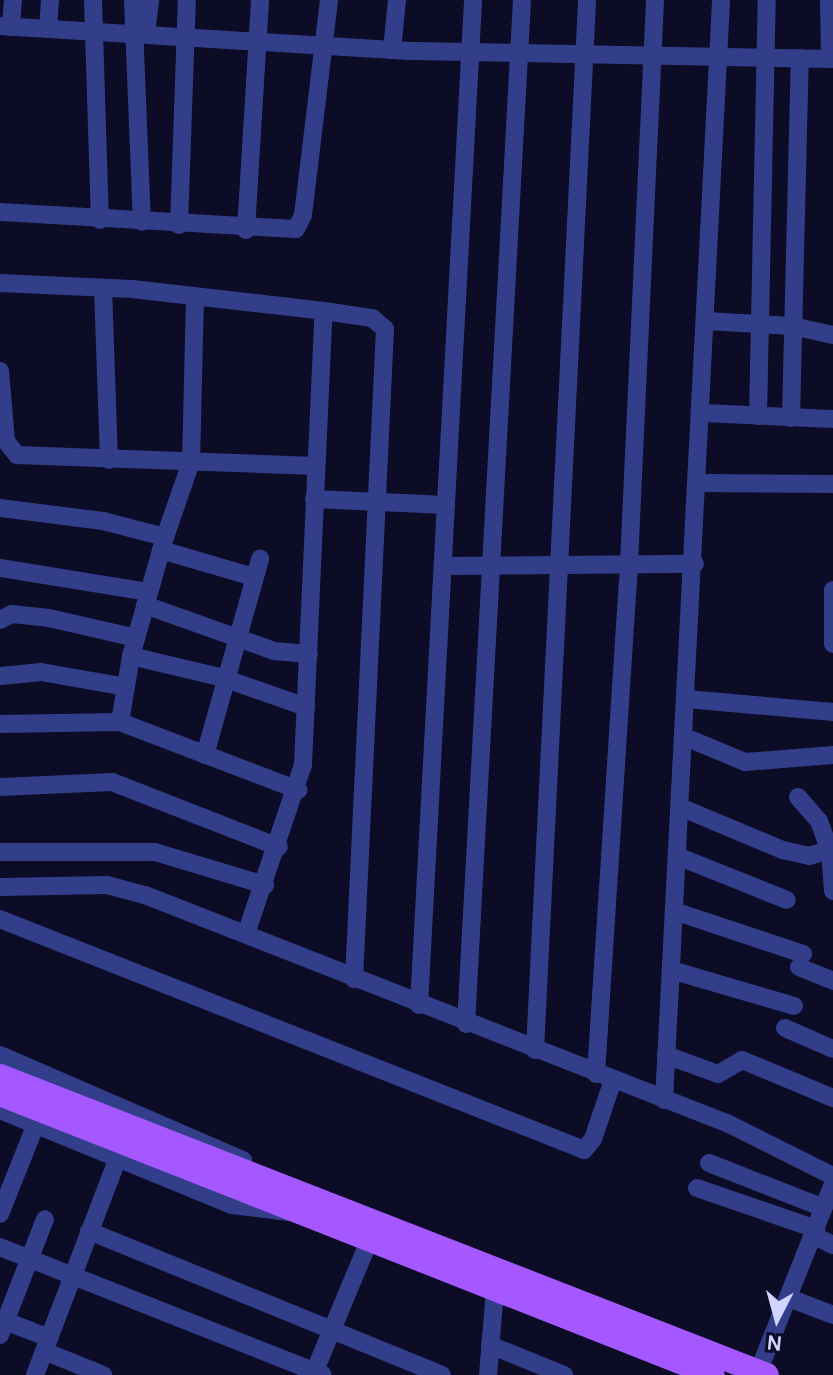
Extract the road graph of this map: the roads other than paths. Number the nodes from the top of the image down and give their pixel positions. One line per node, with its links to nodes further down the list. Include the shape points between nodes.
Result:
1 (13, 0): 17 (street)
2 (50, 0): 18 (street)
3 (93, 0): 19 (street)
4 (133, 0): 20 (street)
5 (150, 0): 20 (street)
6 (187, 0): 21 (street)
7 (260, 0): 22 (street)
8 (329, 0): 23 (street)
9 (397, 0): 24 (street)
10 (473, 0): 25 (street)
11 (522, 0): 26 (street)
12 (587, 0): 27 (street)
13 (655, 0): 28 (street)
14 (721, 0): 29 (street)
15 (767, 0): 30 (street)
16 (829, 0): 32 (street)
17 (6, 27): 18 (street)
18 (48, 29): 19 (street)
19 (92, 31): 20 (street); 34 (street)
20 (139, 34): 21 (street); 35 (street)
21 (185, 37): 22 (street); 36 (street)
22 (257, 41): 23 (street); 37 (street)
23 (325, 46): 24 (street); 37 (street, via 302,223 288,232)
24 (392, 50): 25 (street)
25 (471, 52): 26 (street); 59 (street)
26 (520, 53): 27 (street); 66 (street)
27 (585, 54): 28 (street); 62 (street)
28 (652, 56): 29 (street); 64 (street)
29 (719, 57): 30 (street); 42 (street)
30 (764, 57): 31 (street); 43 (street)
31 (800, 58): 32 (street); 44 (street)
32 (831, 58)
33 (0, 212): 34 (street)
34 (100, 220): 35 (street)
35 (142, 222): 36 (street)
36 (179, 225): 37 (street)
37 (246, 230)
38 (0, 283): 39 (street)
39 (103, 288): 40 (street); 52 (street)
40 (195, 297): 41 (street); 53 (street)
41 (324, 311): 54 (street); 58 (street, via 372,318 385,329)
42 (706, 321): 43 (street); 48 (street)
43 (758, 325): 44 (street); 49 (street)
44 (792, 326): 45 (street); 50 (street)
45 (833, 335)
46 (0, 371): 47 (street)
47 (1, 405): 52 (street, via 6,441 17,455)
48 (703, 413): 49 (street); 55 (street)
49 (758, 416): 50 (street)
50 (791, 418): 51 (street)
51 (833, 419)
52 (109, 460): 53 (street)
53 (191, 462): 54 (street); 61 (street)
54 (316, 466): 57 (street)
55 (699, 483): 56 (street); 63 (street)
56 (833, 484)
57 (314, 499): 58 (street); 74 (street)
58 (379, 500): 59 (street); 103 (street)
59 (446, 505): 65 (street)
60 (0, 508): 61 (street, via 103,521)
61 (163, 543): 69 (street); 71 (street, via 257,568)
62 (562, 564): 64 (street); 66 (street); 110 (street)
63 (695, 564): 64 (street); 78 (street)
64 (628, 565): 114 (street)
65 (443, 566): 66 (street); 105 (street)
66 (493, 566): 107 (street)
67 (0, 568): 69 (street)
68 (833, 590): 72 (street)
69 (147, 598): 71 (street); 73 (street)
70 (0, 620): 73 (street, via 12,614 49,618)
71 (239, 639): 74 (street); 76 (street)
72 (833, 644)
73 (133, 647): 76 (street); 77 (street)
74 (309, 654): 79 (street)
75 (0, 676): 77 (street, via 41,672)
76 (226, 682): 79 (street); 84 (street)
77 (126, 687): 81 (street)
78 (687, 699): 80 (street); 83 (street)
79 (306, 707): 87 (street)
80 (833, 712)
81 (120, 722): 82 (street); 84 (street)
82 (0, 724)
83 (685, 737): 85 (street, via 745,762); 89 (street)
84 (205, 755): 87 (street)
85 (833, 755)
86 (0, 787): 90 (street, via 112,782)
87 (298, 790): 90 (street)
88 (798, 797): 91 (street, via 819,821)
89 (680, 807): 91 (street, via 783,850 809,856); 93 (street)
90 (279, 847): 95 (street)
91 (831, 850): 94 (street)
92 (0, 852): 95 (street, via 155,852)
93 (677, 856): 98 (street); 99 (street)
94 (833, 883): 97 (street)
95 (265, 885): 101 (street)
96 (0, 887): 101 (street, via 107,885)
97 (833, 891)
98 (787, 900)
99 (674, 911): 102 (street); 104 (street, via 801,960)
100 (0, 919): 114 (street, via 584,1150 593,1139)
101 (246, 934): 103 (street)
102 (671, 970): 106 (street); 112 (street)
103 (354, 979): 105 (street)
104 (833, 981)
105 (419, 1005): 107 (street)
106 (794, 1006)
107 (466, 1024): 110 (street)
108 (785, 1028): 109 (street)
109 (833, 1049)
110 (535, 1050): 114 (street)
111 (0, 1055): 123 (street, via 234,1155)
112 (666, 1055): 116 (street, via 718,1074 742,1060); 117 (street)
113 (0, 1076): 123 (main road)
114 (605, 1077): 117 (street)
115 (0, 1094): 123 (main road)
116 (833, 1098)
117 (664, 1100): 122 (street, via 729,1124)
118 (0, 1110): 119 (street)
119 (36, 1124): 120 (street); 128 (street)
120 (118, 1158): 127 (street, via 232,1205); 130 (street)
121 (709, 1163): 126 (street)
122 (833, 1176)
123 (256, 1183): 127 (main road); 137 (main road)
124 (833, 1184): 126 (street)
125 (697, 1188): 131 (street)
126 (824, 1208): 131 (street)
127 (296, 1212): 132 (main road)
128 (0, 1214)
129 (45, 1219): 135 (street)
130 (89, 1231): 136 (street); 141 (street)
131 (815, 1232): 133 (street); 138 (street)
132 (369, 1241): 137 (main road); 141 (street)
133 (833, 1245)
134 (0, 1247): 135 (street)
135 (30, 1258): 136 (street); 140 (street)
136 (73, 1274): 142 (street); 145 (street)
137 (496, 1280): 143 (street); 144 (main road); 146 (main road)
138 (789, 1298): 139 (street); 146 (street)
139 (833, 1315)
140 (2, 1325): 142 (street)
141 (329, 1331): 145 (street); 149 (street)
142 (46, 1344): 147 (street); 148 (street)
143 (490, 1345): 150 (street); 151 (street)
144 (671, 1367): 152 (main road)
145 (317, 1374)
146 (761, 1374)
147 (35, 1375)
148 (103, 1375)
149 (442, 1375)
150 (488, 1375)
151 (564, 1375)
152 (713, 1375)

